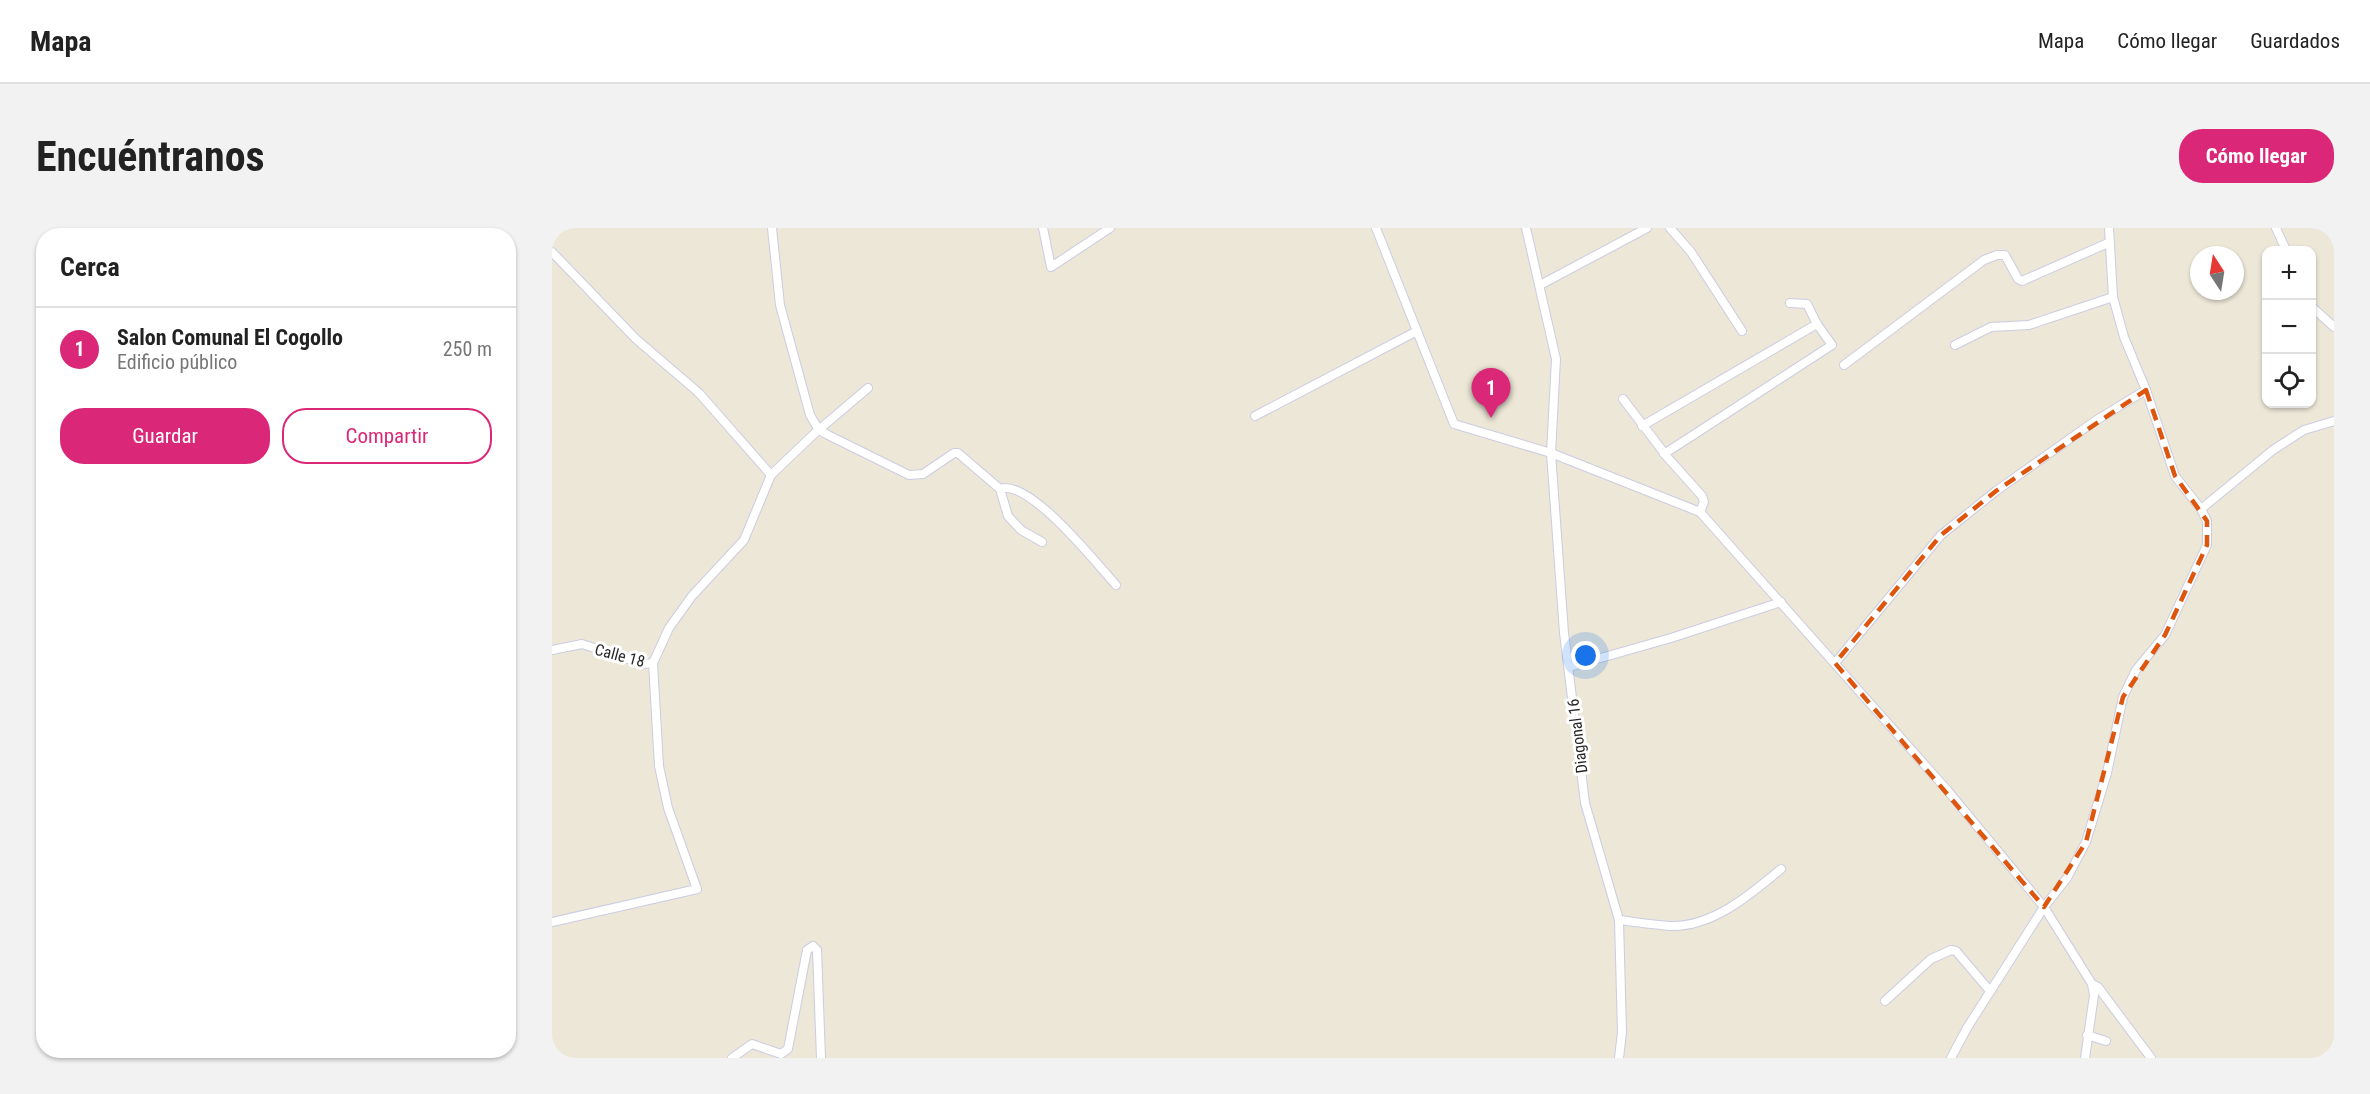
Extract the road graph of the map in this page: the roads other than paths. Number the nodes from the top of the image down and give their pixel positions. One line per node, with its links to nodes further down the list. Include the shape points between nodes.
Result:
1 (771, 228): 29 (street, via 780,305 805,404)
2 (1043, 228): 3 (street, via 1052,267)
3 (1110, 228)
4 (1376, 228): 20 (street)
5 (1526, 228): 13 (street, Diagonal 16)
6 (1647, 228): 13 (street)
7 (1670, 228): 19 (street, via 1691,252)
8 (2109, 228): 10 (street)
9 (2276, 228): 11 (street)
10 (2108, 243): 14 (street); 22 (street, via 2022,281 2005,255 1984,260)
11 (2284, 246)
12 (552, 252): 32 (street, via 636,339 699,393)
13 (1540, 285): 30 (street, Diagonal 16, via 1556,359)
14 (2113, 297): 21 (street, via 2029,324 1991,327); 24 (street, via 2124,337)
15 (1790, 303): 17 (street, via 1807,304)
16 (2316, 311): 18 (street)
17 (1817, 324): 28 (street); 31 (street, via 1832,345)
18 (2334, 327)
19 (1742, 330)
20 (1417, 331): 26 (street); 30 (street, via 1454,424)
21 (1955, 345)
22 (1844, 365)
23 (868, 388): 29 (street)
24 (2146, 390): 34 (street, via 2175,476); 41 (street, via 2095,421 1941,535)
25 (1623, 399): 28 (street)
26 (1255, 416)
27 (2334, 421): 34 (street, via 2304,430 2273,450)
28 (1642, 426): 31 (street)
29 (819, 430): 32 (street); 33 (street, via 909,475 924,474 958,453)
30 (1551, 453): 35 (street); 42 (street, Diagonal 16)
31 (1664, 453): 35 (street, via 1702,496)
32 (771, 475): 40 (street, via 744,540 692,596 669,628 657,660)
33 (1000, 489): 36 (street, via 1008,516 1021,531); 37 (street, via 1010,488 1031,497)
34 (2201, 508): 44 (street, via 2207,520 2207,545 2164,635 2136,670 2123,697 2086,842 2067,878)
35 (1700, 512): 38 (street)
36 (1042, 542)
37 (1116, 585)
38 (1781, 602): 41 (street); 42 (street)
39 (552, 650): 40 (street, Calle 18, via 582,644 643,664)
40 (652, 663): 46 (street, via 659,766 668,808 697,889)
41 (1835, 663): 44 (street)
42 (1569, 667): 45 (street, Diagonal 16, via 1585,803)
43 (1781, 869): 45 (street, via 1742,902 1702,919 1673,926)
44 (2044, 908): 47 (street); 48 (street)
45 (1619, 920): 54 (street, Diagonal 16)
46 (552, 922)
47 (2092, 984): 50 (street, via 2093,1003); 57 (street)
48 (1990, 991): 49 (street, via 1951,950 1931,959); 55 (street)
49 (1885, 1001)
50 (2086, 1035): 51 (street); 56 (street)
51 (2106, 1041)
52 (732, 1058): 53 (street, via 752,1044 781,1054 788,1049 807,950 813,946 817,950)
53 (820, 1058)
54 (1619, 1058)
55 (1951, 1058)
56 (2085, 1058)
57 (2151, 1058)

